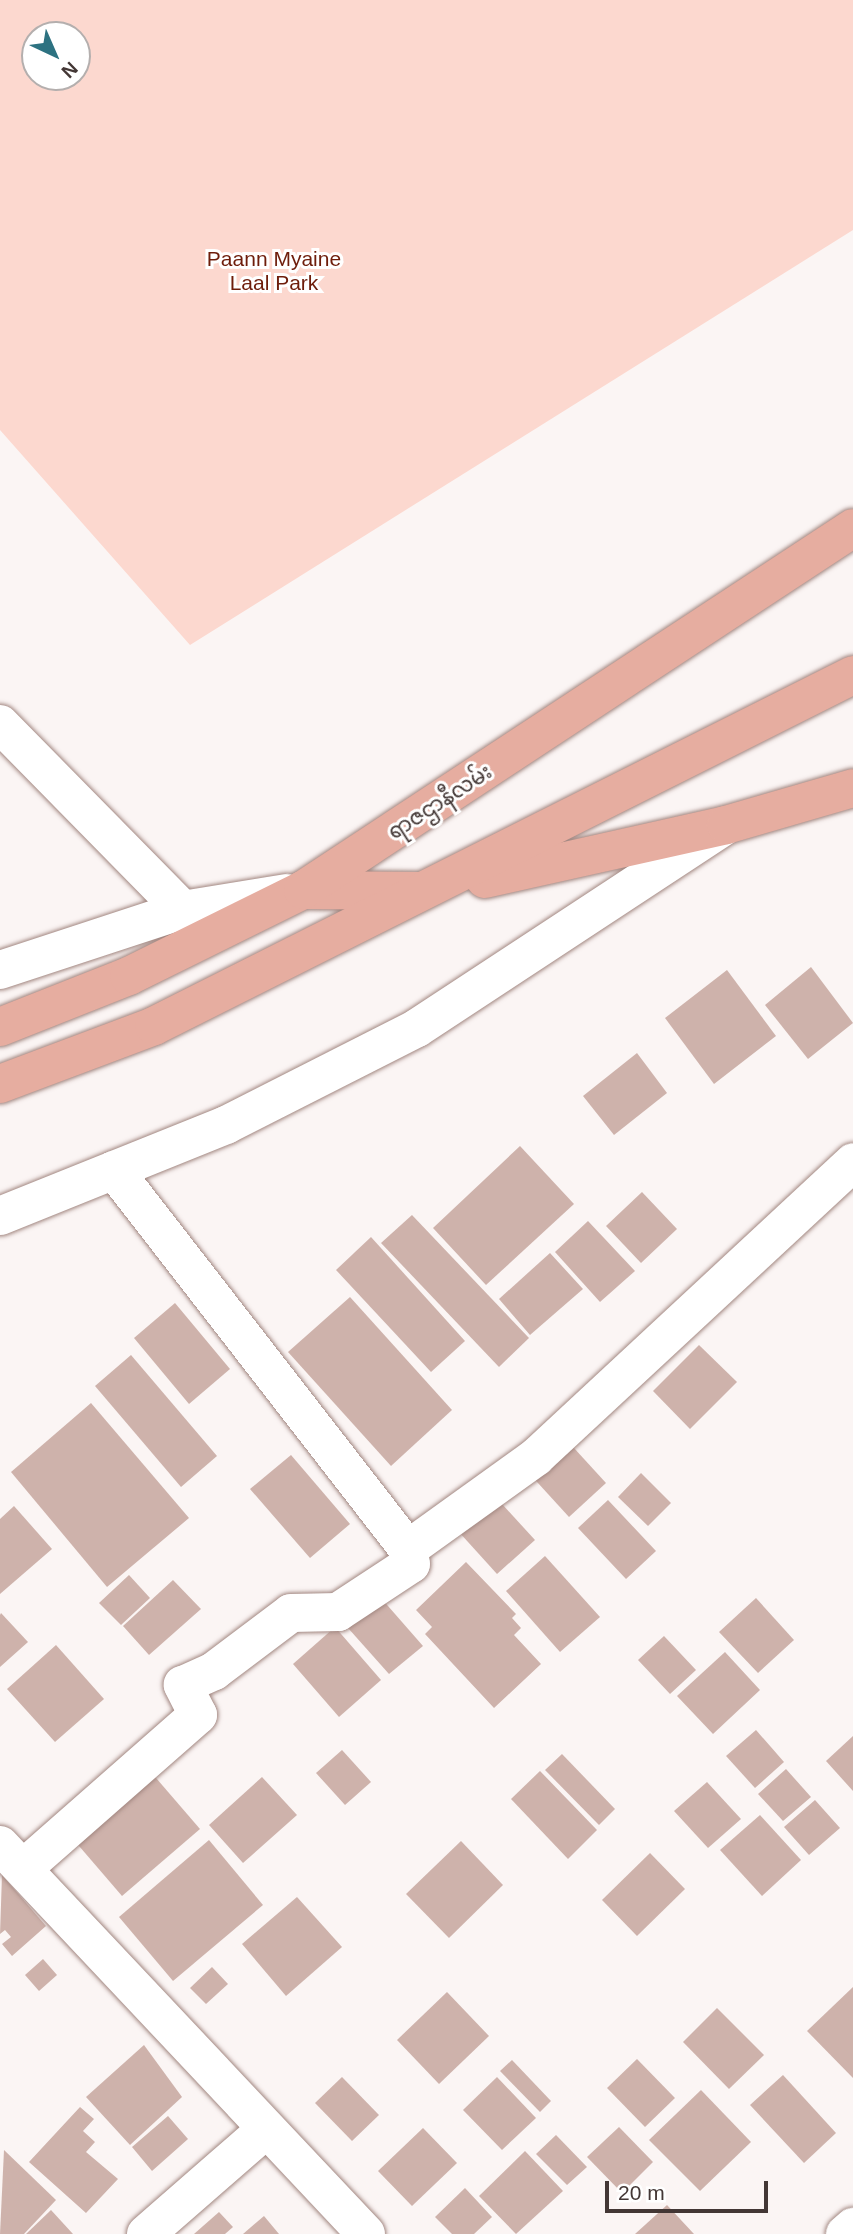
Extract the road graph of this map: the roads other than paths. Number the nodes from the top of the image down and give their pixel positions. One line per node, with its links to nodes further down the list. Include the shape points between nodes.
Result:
1 (853, 528): 6 (main road, ရာဇဌာနီလမ်း)
2 (853, 675): 7 (main road)
3 (0, 723): 8 (street)
4 (853, 788): 5 (main road)
5 (726, 825): 7 (main road); 13 (street, via 417,1028 226,1125)
6 (303, 890): 7 (main road); 8 (street); 10 (main road, ရာဇဌာနီလမ်း, via 129,976)
7 (429, 892): 11 (main road, via 154,1026)
8 (183, 910): 9 (street)
9 (0, 970)
10 (0, 1027)
11 (0, 1084)
12 (853, 1163): 15 (street, via 536,1457)
13 (114, 1170): 14 (street); 15 (street)
14 (0, 1216)
15 (408, 1549): 16 (street, via 411,1564 338,1612 291,1613 214,1671 183,1685 198,1715)
16 (13, 1855): 17 (street)
17 (264, 2131): 19 (street); 20 (street)
18 (853, 2227): 21 (street)
19 (146, 2234)
20 (366, 2234)
21 (845, 2234)

